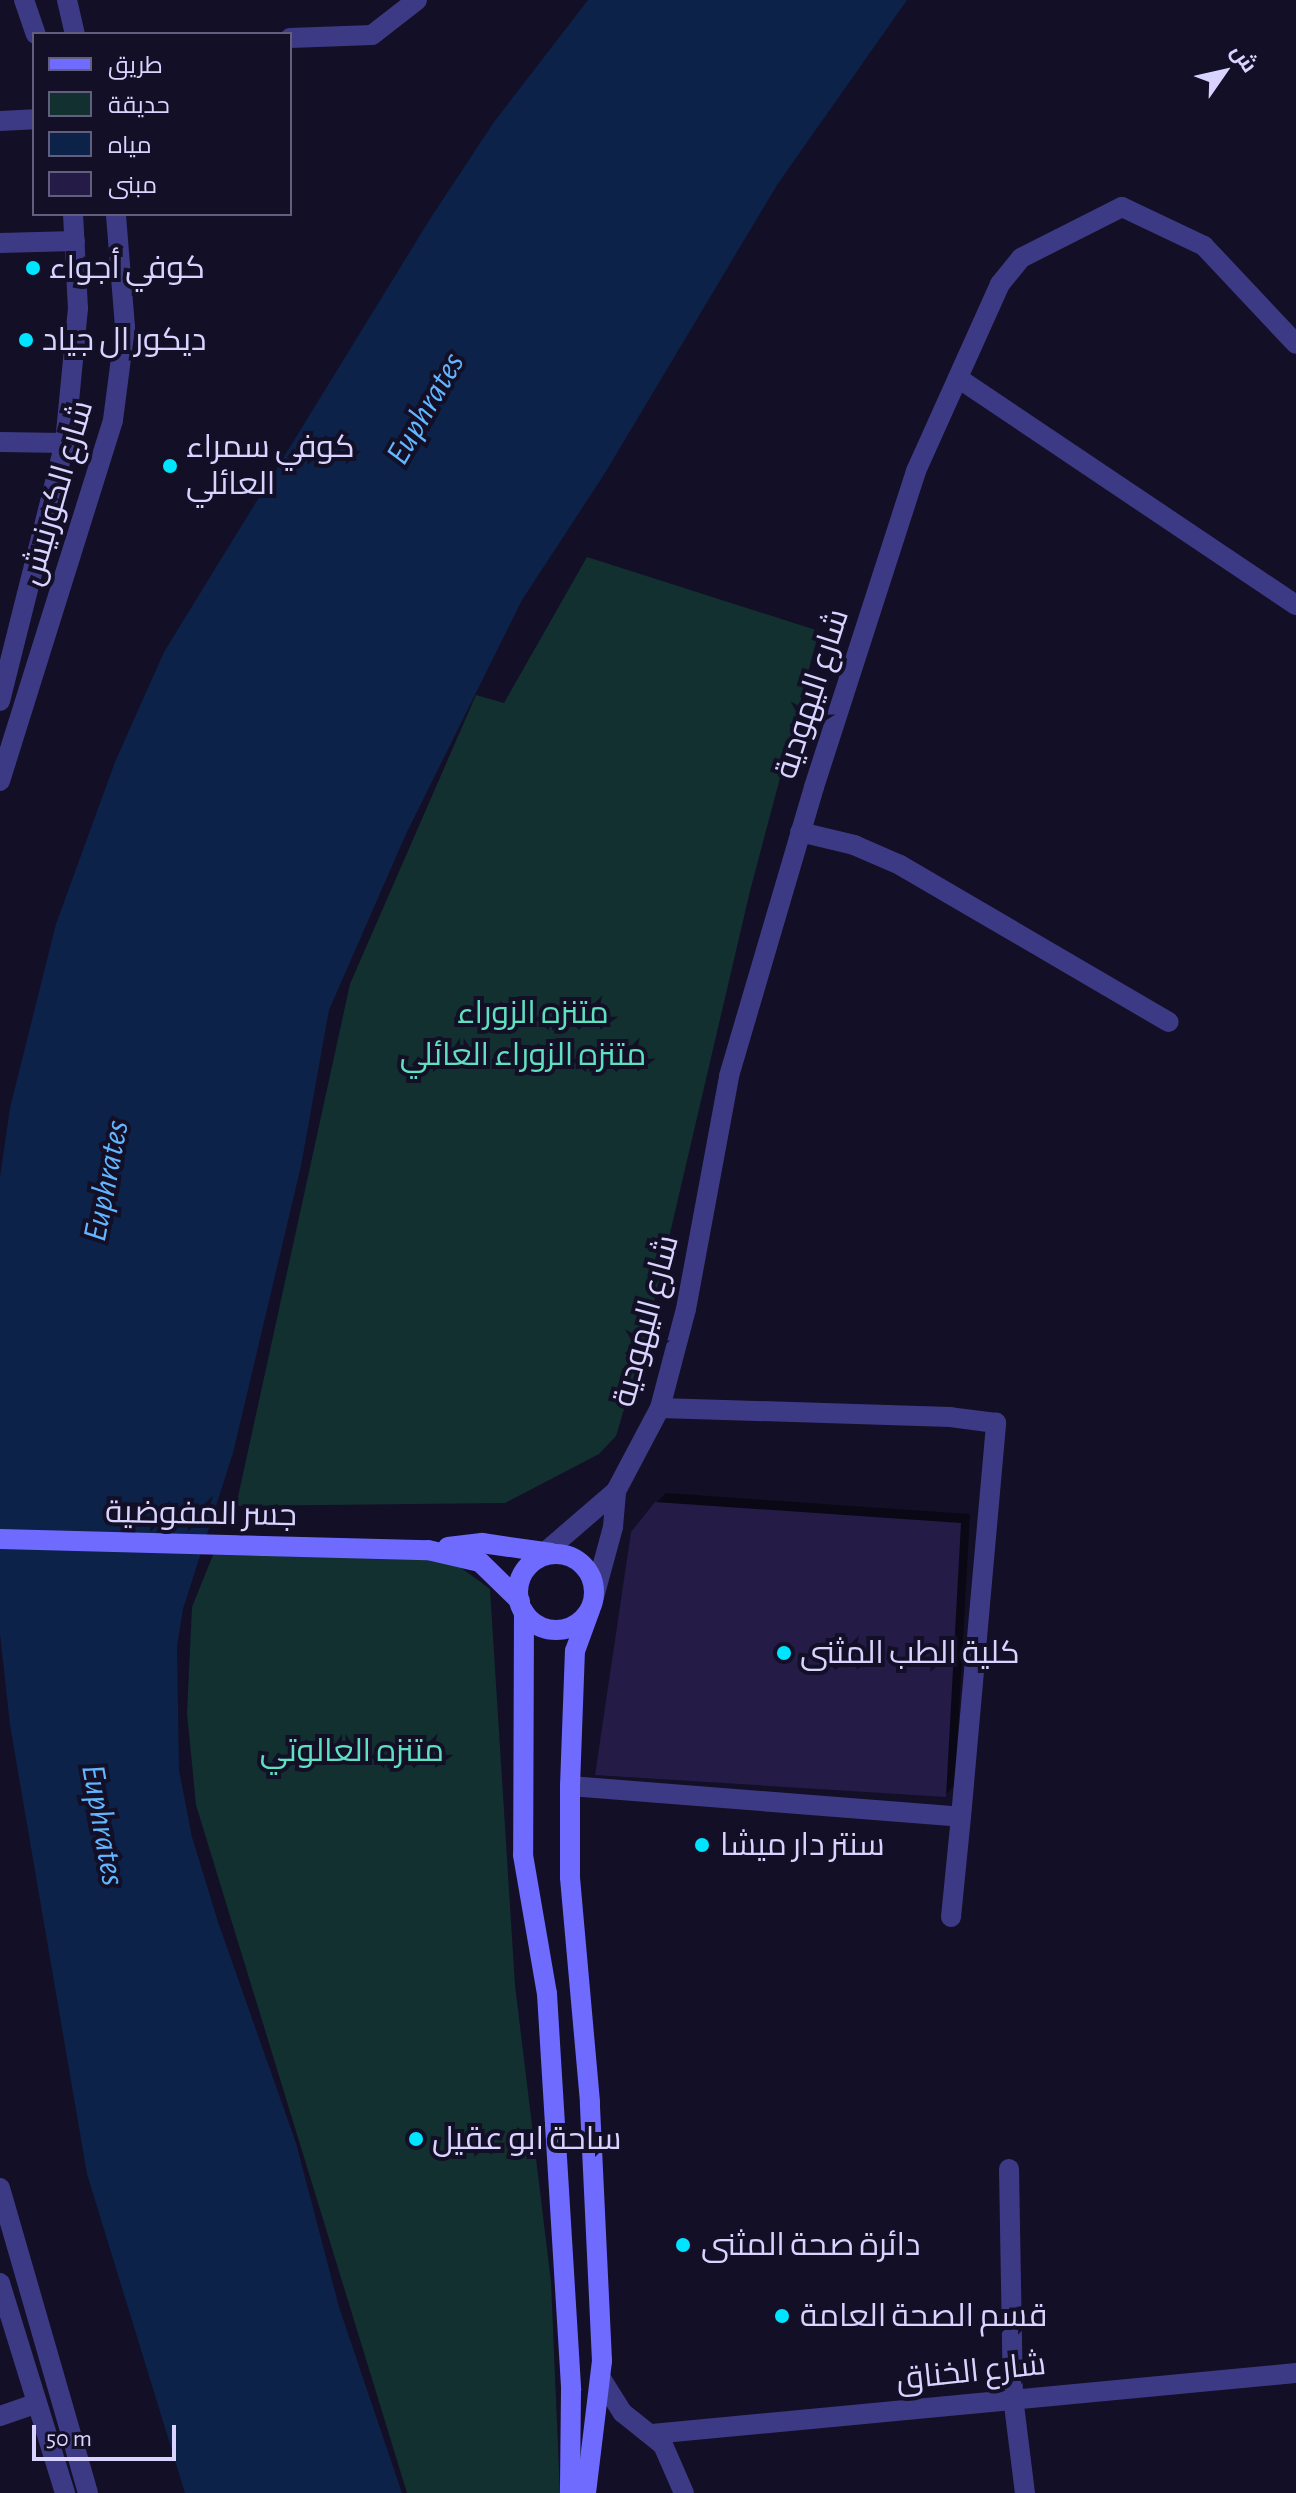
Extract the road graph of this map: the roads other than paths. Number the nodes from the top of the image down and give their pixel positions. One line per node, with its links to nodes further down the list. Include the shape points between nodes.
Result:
1 (24, 0): 4 (street)
2 (67, 0): 5 (street)
3 (417, 0): 6 (street, via 372,35)
4 (35, 32)
5 (75, 32)
6 (292, 38)
7 (32, 119): 8 (street)
8 (0, 121)
9 (73, 216): 11 (street, شارع الكورنيش)
10 (116, 216): 19 (street, شارع الكورنيش, via 125,295 119,389 105,451)
11 (75, 241): 12 (street); 16 (street, شارع الكورنيش, via 75,363)
12 (0, 243)
13 (1296, 344): 14 (street, شارع اليهودية, via 1204,246 1122,207 1021,258 1000,284)
14 (958, 378): 17 (street); 22 (street, شارع اليهودية, via 916,471)
15 (0, 442): 16 (street)
16 (65, 443): 18 (street, شارع الكورنيش)
17 (1296, 605)
18 (14, 646): 19 (street); 20 (street, شارع الكورنيش)
19 (41, 652): 21 (street, شارع الكورنيش)
20 (0, 701)
21 (0, 781)
22 (800, 832): 23 (street, via 854,845 900,865); 24 (street, شارع اليهودية, via 729,1076 686,1309)
23 (1169, 1022)
24 (660, 1408): 25 (street, شارع اليهودية); 32 (street, via 996,1423)
25 (616, 1491): 28 (street); 29 (street, via 613,1527)
26 (0, 1539): 27 (main road, جسر المفوضية)
27 (428, 1550): 28 (main road, via 482,1543); 30 (main road, via 480,1562)
28 (547, 1555): 29 (main road, via 582,1564); 30 (main road, via 521,1578)
29 (592, 1603): 30 (main road, via 582,1620 558,1629 533,1622); 31 (main road, via 578,1636 573,1667)
30 (522, 1606): 39 (main road, via 523,1855 547,1994)
31 (570, 1786): 32 (street); 38 (main road, via 570,1877 590,2102)
32 (961, 1817): 33 (street)
33 (951, 1917)
34 (1009, 2169): 40 (street)
35 (0, 2188): 46 (street)
36 (0, 2283): 42 (street)
37 (1296, 2373): 40 (street, شارع الخناق)
38 (602, 2380): 41 (main road); 44 (street, via 623,2413)
39 (571, 2390): 41 (main road, via 581,2408); 47 (main road)
40 (1013, 2397): 44 (street, شارع الخناق); 50 (street)
41 (600, 2402): 48 (main road)
42 (34, 2404): 43 (street); 45 (street)
43 (0, 2416)
44 (652, 2434): 49 (street, via 677,2467)
45 (65, 2493)
46 (88, 2493)
47 (570, 2493)
48 (586, 2493)
49 (684, 2493)
50 (1025, 2493)

